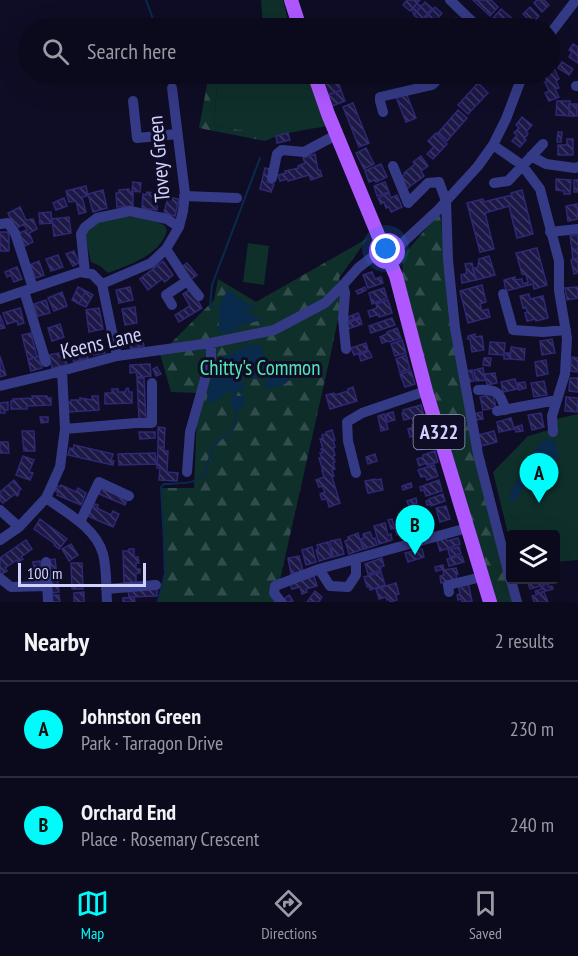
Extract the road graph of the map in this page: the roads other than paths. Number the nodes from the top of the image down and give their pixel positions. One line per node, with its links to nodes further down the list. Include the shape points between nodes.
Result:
1 (291, 0): 4 (main road)
2 (450, 0): 5 (street)
3 (576, 4): 6 (street)
4 (297, 18)
5 (469, 18)
6 (560, 22)
7 (317, 84): 14 (main road)
8 (433, 84): 12 (street, via 380,97)
9 (519, 84): 16 (street)
10 (172, 88): 13 (street, Tovey Green)
11 (133, 101): 13 (street, via 137,138)
12 (383, 112)
13 (177, 134): 23 (street, Tovey Green)
14 (336, 135): 21 (street, via 304,152 282,150 277,154); 30 (main road)
15 (543, 144): 17 (street)
16 (493, 145): 18 (street); 25 (street)
17 (531, 156): 18 (street); 20 (street, via 546,164)
18 (522, 165): 22 (street, via 508,181); 29 (street, via 540,189)
19 (393, 166): 25 (street, via 408,203 428,183 439,182)
20 (578, 167)
21 (272, 178)
22 (494, 183)
23 (184, 196): 24 (street); 27 (street, Tovey Green)
24 (237, 198)
25 (446, 201): 31 (street); 67 (street, via 455,328 478,454)
26 (0, 224): 38 (street, via 8,223 15,233)
27 (179, 227): 32 (street, Tovey Green); 34 (street, Tovey Green, via 167,219 130,212 97,218 81,234)
28 (578, 229): 29 (street)
29 (550, 232): 43 (street, via 559,261 559,291)
30 (378, 248): 31 (main road, via 391,241); 33 (main road, via 380,260); 37 (street, Keens Lane)
31 (397, 248): 33 (main road, via 398,255)
32 (166, 249): 35 (street); 36 (street, Tovey Green, via 151,263)
33 (390, 262): 52 (main road, A322)
34 (85, 273): 36 (street); 38 (street)
35 (187, 281): 40 (street); 42 (street, via 166,295)
36 (102, 284): 46 (street)
37 (343, 285): 44 (street, Keens Lane, via 325,303 274,330); 45 (street)
38 (29, 290): 41 (street); 47 (street)
39 (503, 294): 43 (street, via 513,330)
40 (200, 296)
41 (0, 299)
42 (172, 305)
43 (566, 330): 53 (street, via 565,374)
44 (211, 343): 46 (street, Keens Lane); 56 (street, via 211,358 190,432)
45 (346, 349)
46 (117, 356): 48 (street, Keens Lane)
47 (46, 362)
48 (62, 371): 50 (street, Keens Lane); 54 (street)
49 (152, 383): 54 (street, via 152,423)
50 (0, 386)
51 (478, 390): 53 (street, via 491,390 499,395 501,410)
52 (426, 391): 57 (street, via 347,422); 63 (main road, A322)
53 (557, 400): 55 (street)
54 (64, 429): 59 (street, via 60,467)
55 (553, 432)
56 (187, 472)
57 (356, 473)
58 (129, 496): 61 (street, via 99,482)
59 (46, 498): 61 (street); 62 (street)
60 (0, 510): 62 (street)
61 (80, 522): 74 (street, via 100,544)
62 (19, 527): 64 (street)
63 (467, 528): 65 (street); 69 (main road, A322)
64 (0, 540)
65 (356, 559): 68 (street); 68 (street, via 356,575 348,587 330,586)
66 (46, 562): 73 (street)
67 (506, 562)
68 (319, 569): 78 (street, via 274,586)
69 (482, 577): 75 (street, via 448,585); 79 (main road, A322)
70 (0, 578): 73 (street, via 11,587)
71 (512, 584): 80 (street)
72 (156, 585): 74 (street)
73 (47, 586): 76 (street)
74 (106, 589): 77 (street)
75 (449, 592)
76 (48, 602)
77 (107, 602)
78 (281, 602)
79 (490, 602)
80 (517, 602)

